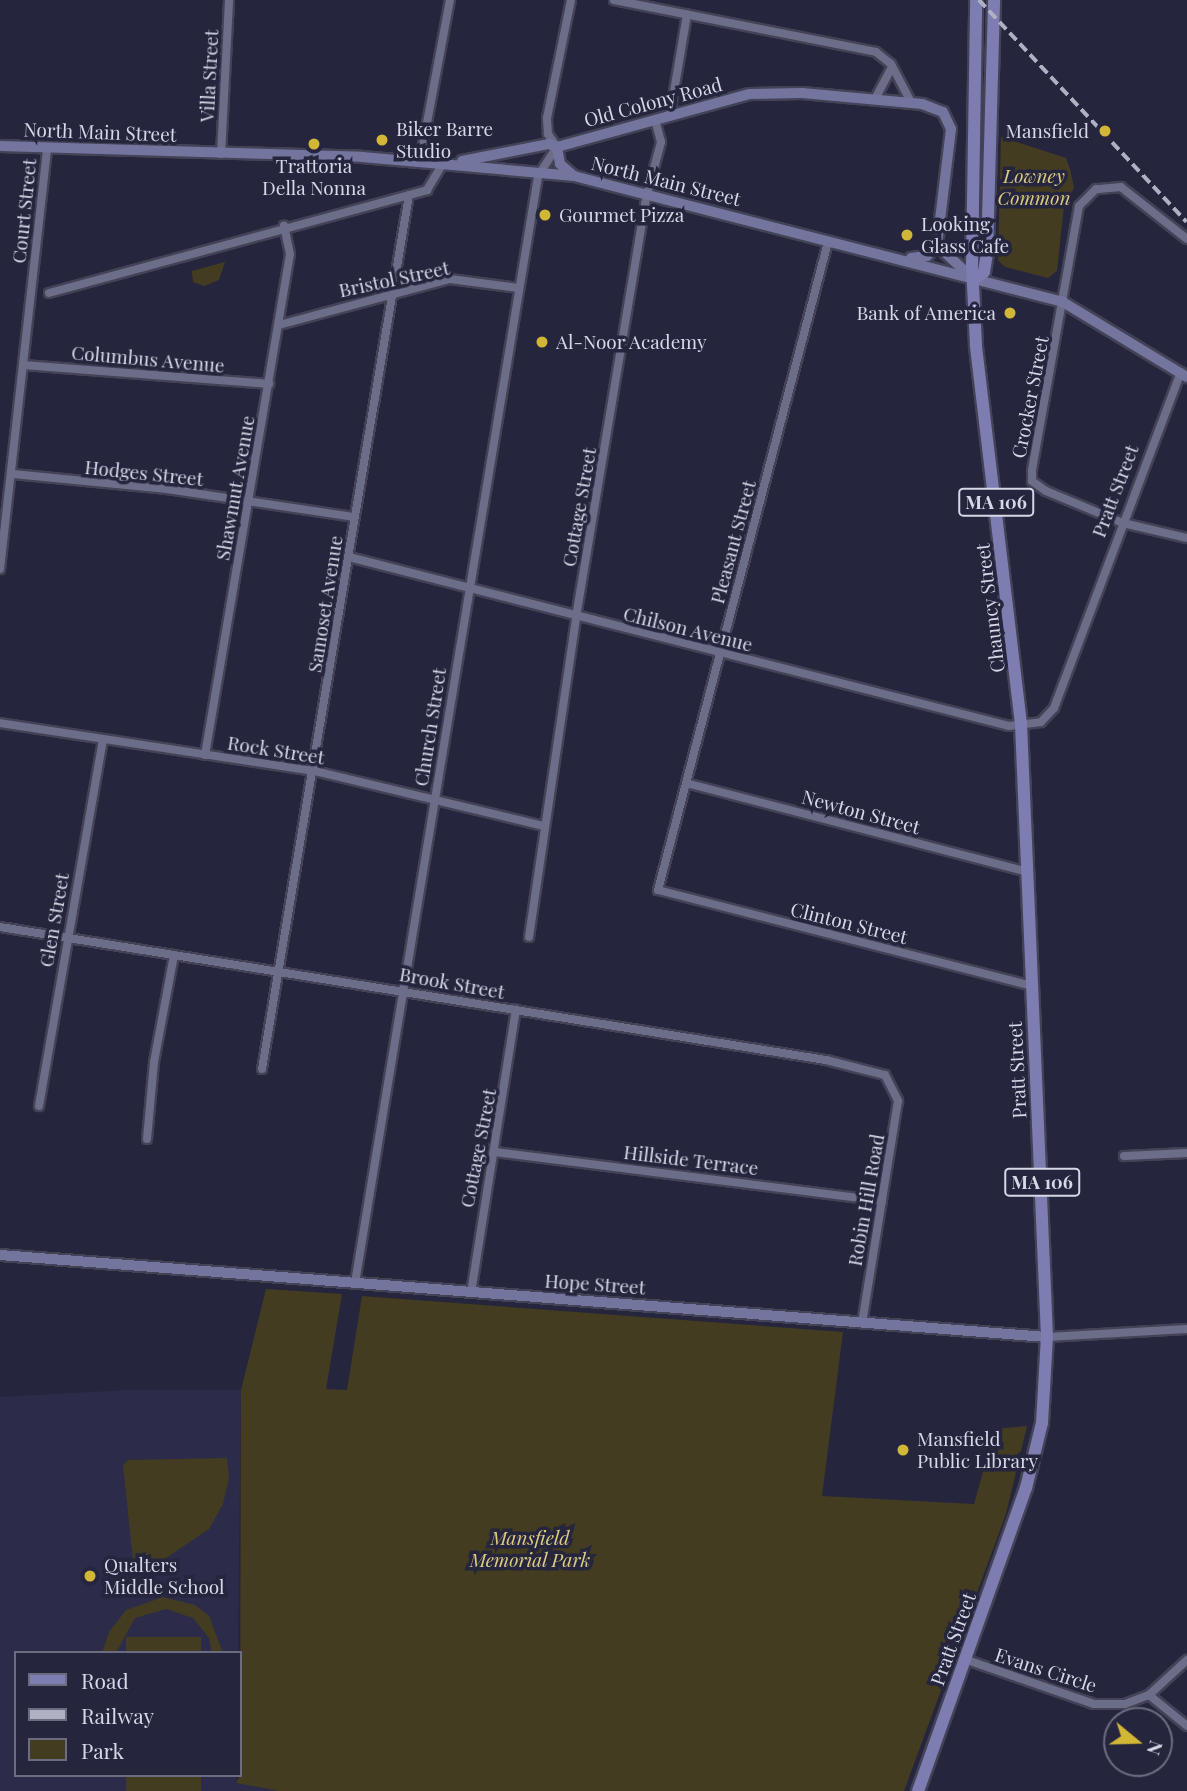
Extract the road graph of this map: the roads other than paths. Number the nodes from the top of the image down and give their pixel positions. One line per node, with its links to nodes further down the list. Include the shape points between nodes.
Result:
1 (229, 0): 16 (street, Villa Street)
2 (450, 0): 17 (street)
3 (571, 0): 14 (street, via 547,118 548,134)
4 (614, 0): 7 (street)
5 (976, 0): 28 (main road, Chauncy Street / MA 106)
6 (993, 0): 28 (main road, Chauncy Street / MA 106, via 987,254 984,272)
7 (687, 14): 8 (street, via 876,52); 11 (street)
8 (892, 67): 9 (street); 10 (street)
9 (875, 99): 10 (main road, Old Colony Road); 11 (main road, Old Colony Road, via 775,92)
10 (911, 102): 26 (main road, Old Colony Road, via 937,108 951,129)
11 (670, 115): 12 (main road, Old Colony Road)
12 (655, 120): 14 (main road, Old Colony Road); 21 (street, Cottage Street, via 661,142)
13 (0, 146): 15 (main road, North Main Street)
14 (556, 147): 18 (main road, Old Colony Road, via 549,144 489,158); 19 (street); 20 (main road, via 560,164)
15 (47, 148): 16 (main road, North Main Street); 34 (street, Court Street)
16 (221, 154): 17 (main road, North Main Street)
17 (420, 160): 18 (main road, North Main Street)
18 (444, 162): 19 (main road, North Main Street); 22 (street, via 427,190)
19 (538, 176): 20 (main road, North Main Street); 29 (street, Church Street)
20 (574, 176): 21 (main road, North Main Street)
21 (647, 194): 25 (main road, North Main Street); 45 (street, Cottage Street)
22 (409, 195): 23 (street); 30 (street, Samoset Avenue)
23 (284, 226): 31 (street); 33 (street, Shawmut Avenue, via 290,254)
24 (1187, 239): 32 (street, via 1131,191 1108,185 1096,189 1085,197 1074,219)
25 (828, 242): 27 (main road, North Main Street); 46 (street, Pleasant Street)
26 (937, 244): 27 (main road, via 922,258); 28 (main road, via 945,257)
27 (898, 259): 28 (main road, North Main Street)
28 (974, 279): 32 (main road, North Main Street); 48 (main road, Chauncy Street / MA 106, via 975,345)
29 (519, 288): 30 (street, Bristol Street, via 450,279); 44 (street, Church Street)
30 (392, 292): 33 (street, Bristol Street); 39 (street, Samoset Avenue)
31 (49, 293)
32 (1063, 302): 35 (main road, North Main Street); 40 (street, Crocker Street, via 1032,481)
33 (279, 325): 36 (street, Shawmut Avenue)
34 (24, 365): 36 (street, Columbus Avenue); 37 (street, Court Street)
35 (1184, 375): 40 (street, Pratt Street)
36 (269, 384): 38 (street, Shawmut Avenue)
37 (13, 474): 38 (street, Hodges Street); 43 (street, Court Street)
38 (249, 502): 39 (street, Hodges Street); 50 (street, Shawmut Avenue)
39 (355, 517): 42 (street, Samoset Avenue)
40 (1123, 523): 41 (street); 48 (street, Pratt Street, via 1051,714)
41 (1187, 538)
42 (349, 557): 44 (street, Chilson Avenue); 51 (street, Samoset Avenue)
43 (0, 569)
44 (470, 588): 45 (street, Chilson Avenue); 53 (street, Church Street)
45 (576, 617): 46 (street, Chilson Avenue); 54 (street, Cottage Street)
46 (720, 653): 48 (street, Chilson Avenue, via 1009,726); 52 (street, Pleasant Street)
47 (0, 723): 49 (street, Rock Street)
48 (1021, 724): 55 (main road, Pratt Street / MA 106)
49 (103, 740): 50 (street, Rock Street); 59 (street, Glen Street)
50 (205, 755): 51 (street, Rock Street)
51 (315, 771): 53 (street, Rock Street); 61 (street, Samoset Avenue)
52 (686, 783): 55 (street, Newton Street); 56 (street, Pleasant Street)
53 (435, 799): 54 (street, Rock Street); 63 (street, Church Street)
54 (544, 827): 58 (street, Cottage Street)
55 (1027, 872): 62 (main road, Pratt Street / MA 106)
56 (658, 890): 62 (street, Clinton Street)
57 (0, 927): 59 (street, Brook Street)
58 (529, 937)
59 (66, 938): 60 (street, Brook Street); 67 (street, Glen Street)
60 (174, 955): 61 (street, Brook Street); 68 (street)
61 (281, 972): 63 (street, Brook Street); 65 (street, Samoset Avenue)
62 (1032, 986): 78 (main road, Pratt Street / MA 106)
63 (401, 991): 64 (street, Brook Street); 74 (street, Church Street)
64 (516, 1010): 66 (street, Brook Street, via 837,1062 886,1074); 69 (street, Cottage Street)
65 (262, 1069)
66 (893, 1083): 72 (street, Robin Hill Road, via 898,1101)
67 (39, 1106)
68 (147, 1139)
69 (495, 1152): 72 (street, Hillside Terrace); 75 (street, Cottage Street)
70 (1187, 1153): 71 (street)
71 (1124, 1156)
72 (882, 1201): 76 (street, Robin Hill Road)
73 (0, 1255): 74 (main road, Hope Street)
74 (355, 1283): 75 (main road, Hope Street)
75 (471, 1293): 76 (main road, Hope Street)
76 (862, 1322): 78 (main road, Hope Street)
77 (1187, 1329): 78 (street, Hope Street)
78 (1047, 1337): 79 (main road, Pratt Street / MA 106, via 1042,1423 1035,1452)
79 (967, 1660): 81 (street, Evans Circle, via 1094,1704 1125,1704); 83 (main road, Pratt Street / MA 106)
80 (1187, 1660): 81 (street)
81 (1149, 1695): 82 (street)
82 (1187, 1726)
83 (918, 1791)

